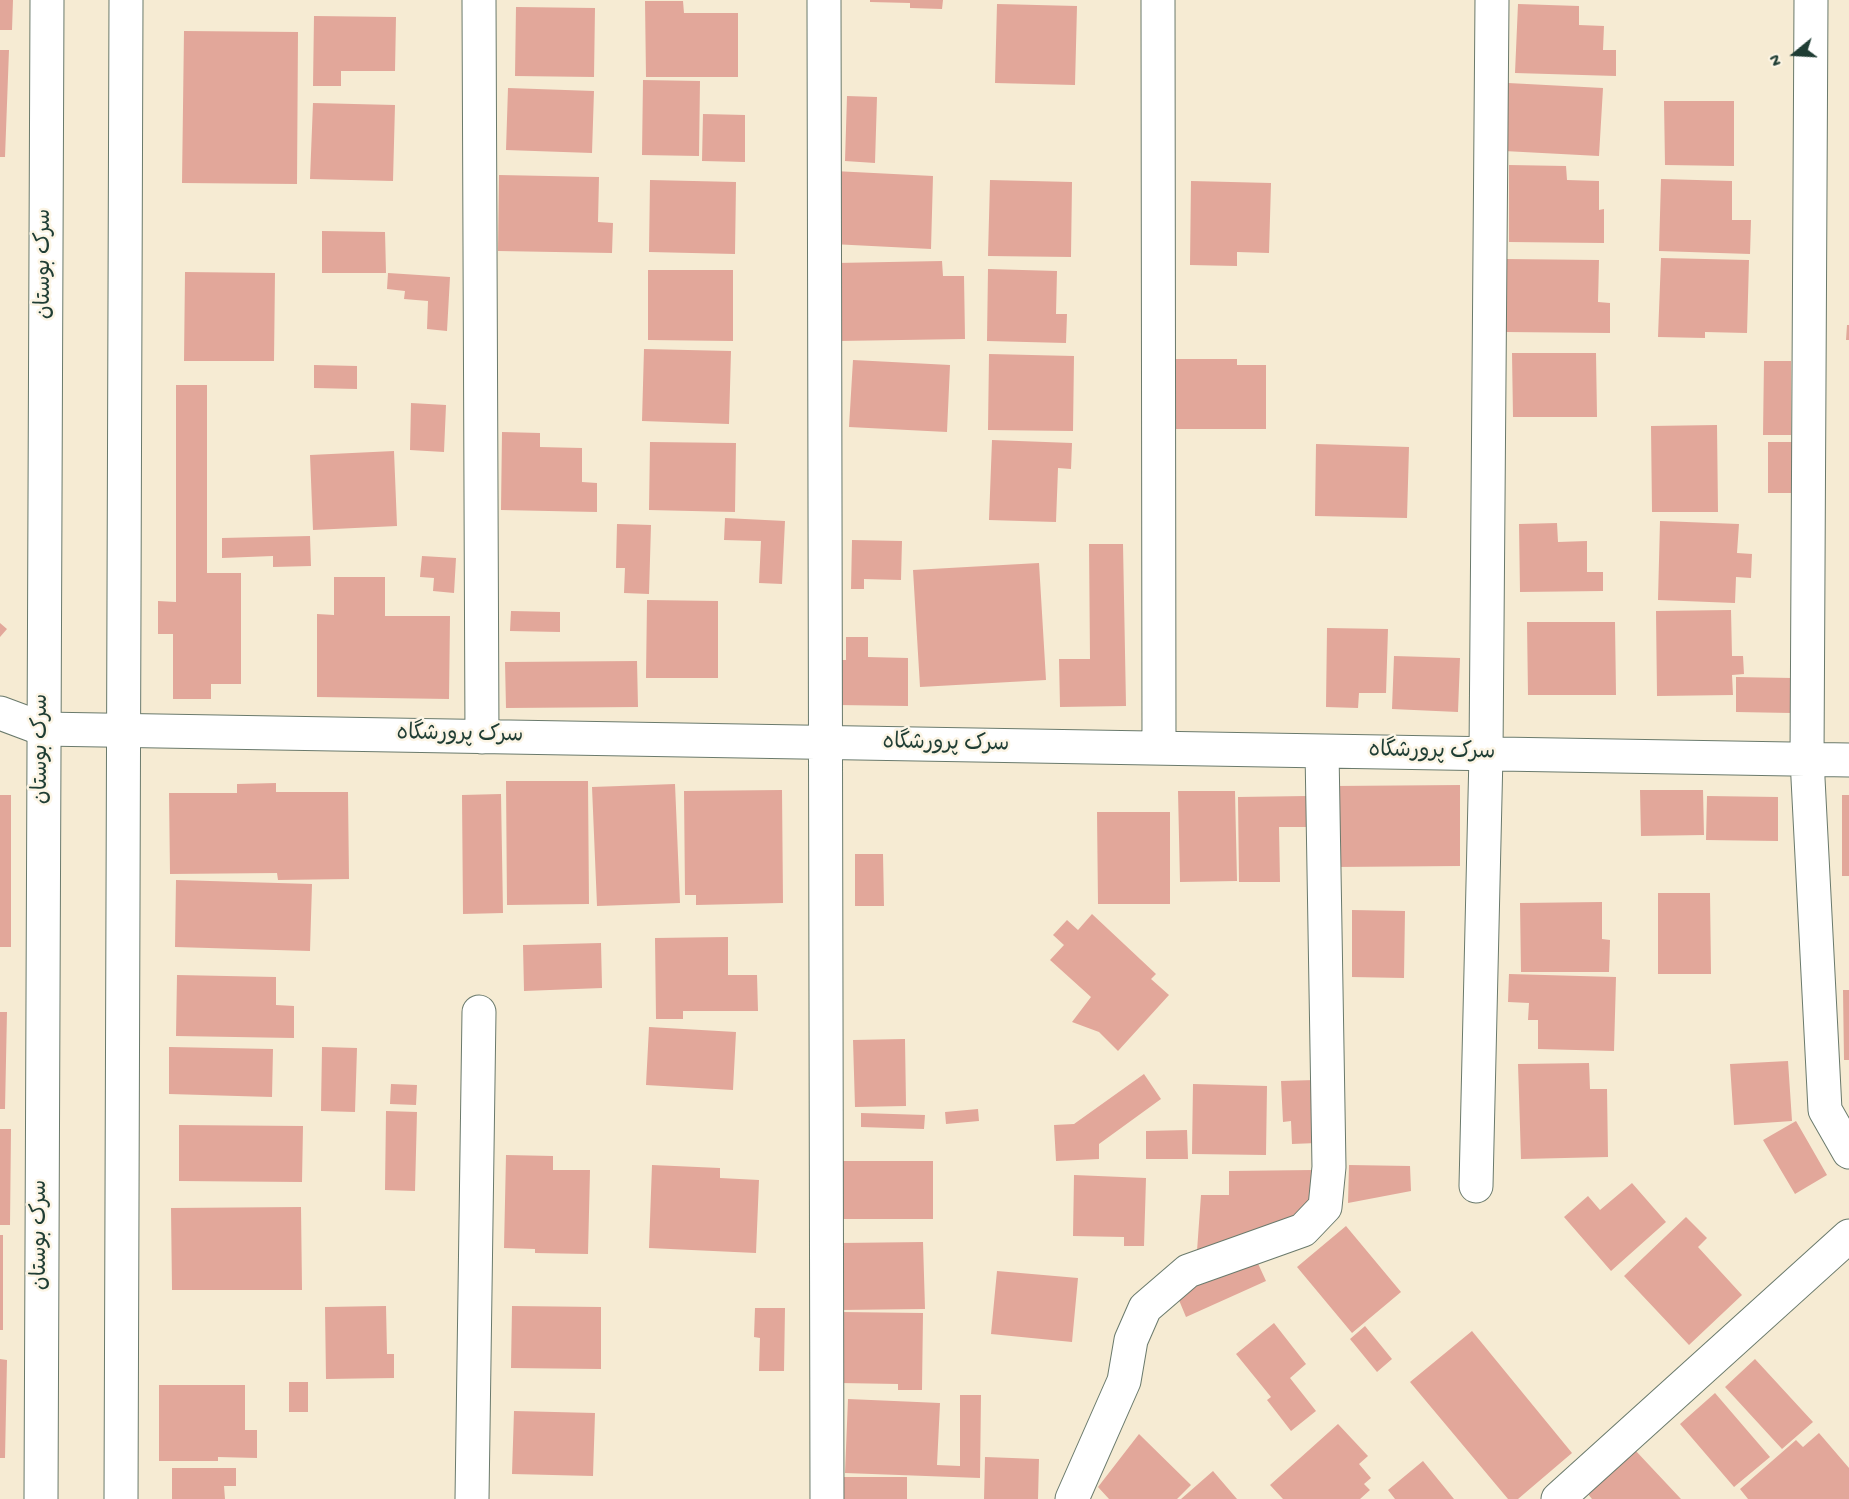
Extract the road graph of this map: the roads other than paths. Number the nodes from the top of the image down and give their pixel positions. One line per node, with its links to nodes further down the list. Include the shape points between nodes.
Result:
1 (47, 0): 9 (street, سرک بوستان)
2 (126, 0): 10 (street)
3 (479, 0): 11 (street)
4 (824, 0): 12 (street)
5 (1158, 0): 13 (street)
6 (1492, 0): 15 (street)
7 (1811, 0): 16 (street)
8 (0, 713): 9 (street, سرک پرورشگاه)
9 (43, 729): 10 (street, سرک پرورشگاه); 22 (street, سرک بوستان)
10 (122, 730): 11 (street, سرک پرورشگاه); 23 (street)
11 (483, 737): 12 (street, سرک پرورشگاه)
12 (825, 743): 13 (street, سرک پرورشگاه); 25 (street)
13 (1159, 748): 14 (street, سرک پرورشگاه)
14 (1322, 751): 15 (street, سرک پرورشگاه); 26 (street, via 1329,1167 1325,1207 1303,1230 1188,1271 1145,1308 1131,1341 1124,1381)
15 (1486, 754): 16 (street, سرک پرورشگاه); 20 (street)
16 (1807, 759): 17 (street, سرک پرورشگاه); 19 (street, via 1825,1110)
17 (1849, 760)
18 (479, 1012): 24 (street)
19 (1849, 1152)
20 (1476, 1186)
21 (1849, 1236): 27 (street)
22 (41, 1499)
23 (121, 1499)
24 (472, 1499)
25 (827, 1499)
26 (1072, 1499)
27 (1558, 1499)

